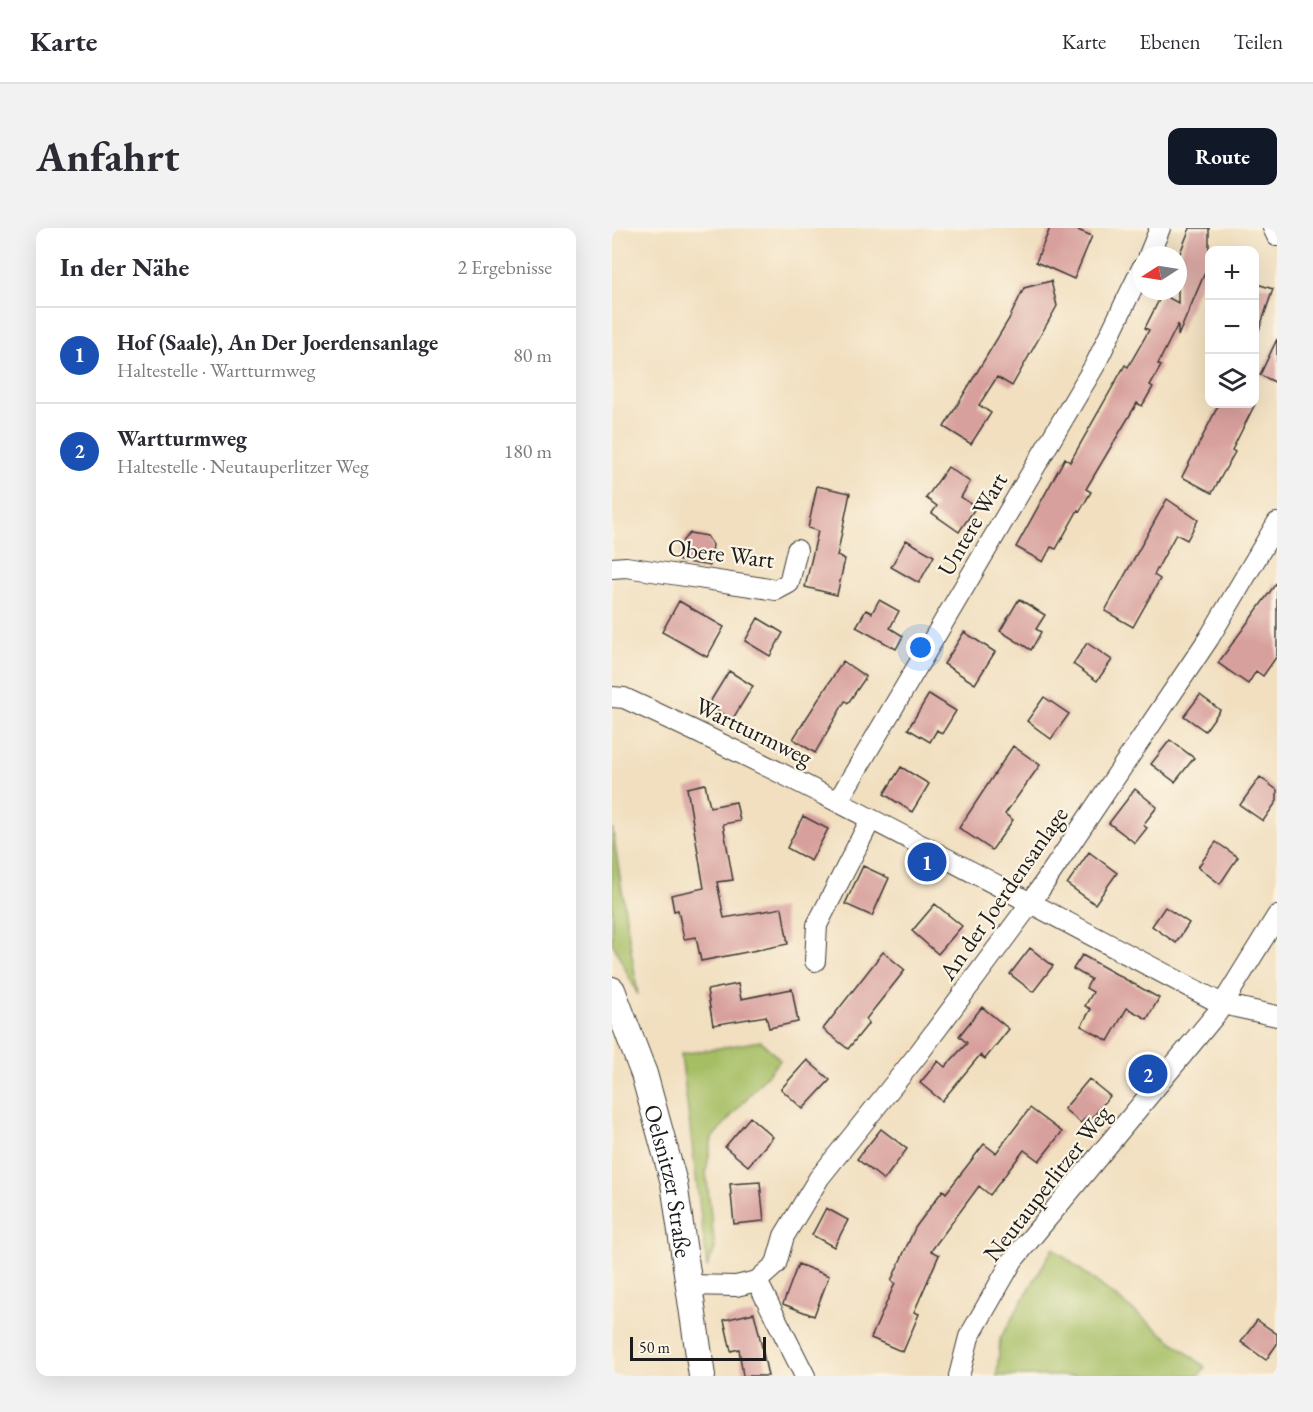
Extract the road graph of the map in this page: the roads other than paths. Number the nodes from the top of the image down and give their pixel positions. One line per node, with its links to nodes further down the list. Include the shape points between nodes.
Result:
1 (1160, 228): 4 (street)
2 (1273, 228): 3 (street)
3 (1277, 236)
4 (1153, 246)
5 (1133, 287): 10 (street, Untere Wart, via 1095,365)
6 (1277, 523): 12 (street, An der Joerdensanlage, via 1209,638)
7 (797, 550): 8 (street, Obere Wart, via 789,583 776,590)
8 (612, 568)
9 (612, 697): 10 (street, Wartturmweg, via 624,698 714,739)
10 (838, 801): 11 (street, Wartturmweg)
11 (872, 819): 12 (street, Wartturmweg); 14 (street, via 817,925)
12 (1030, 904): 16 (street, Wartturmweg); 18 (street, An der Joerdensanlage, via 819,1178 784,1236 776,1264)
13 (1277, 916): 16 (street, Neutauperlitzer Weg)
14 (815, 961)
15 (612, 990): 19 (main road, Oelsnitzer Straße, via 644,1074 674,1183)
16 (1222, 1004): 17 (street, Wartturmweg); 22 (street, Neutauperlitzer Weg, via 1013,1260 969,1337)
17 (1277, 1016)
18 (757, 1281): 19 (street, via 736,1286); 21 (street)
19 (688, 1285): 20 (main road, Oelsnitzer Straße)
20 (702, 1376)
21 (805, 1376)
22 (959, 1376)

